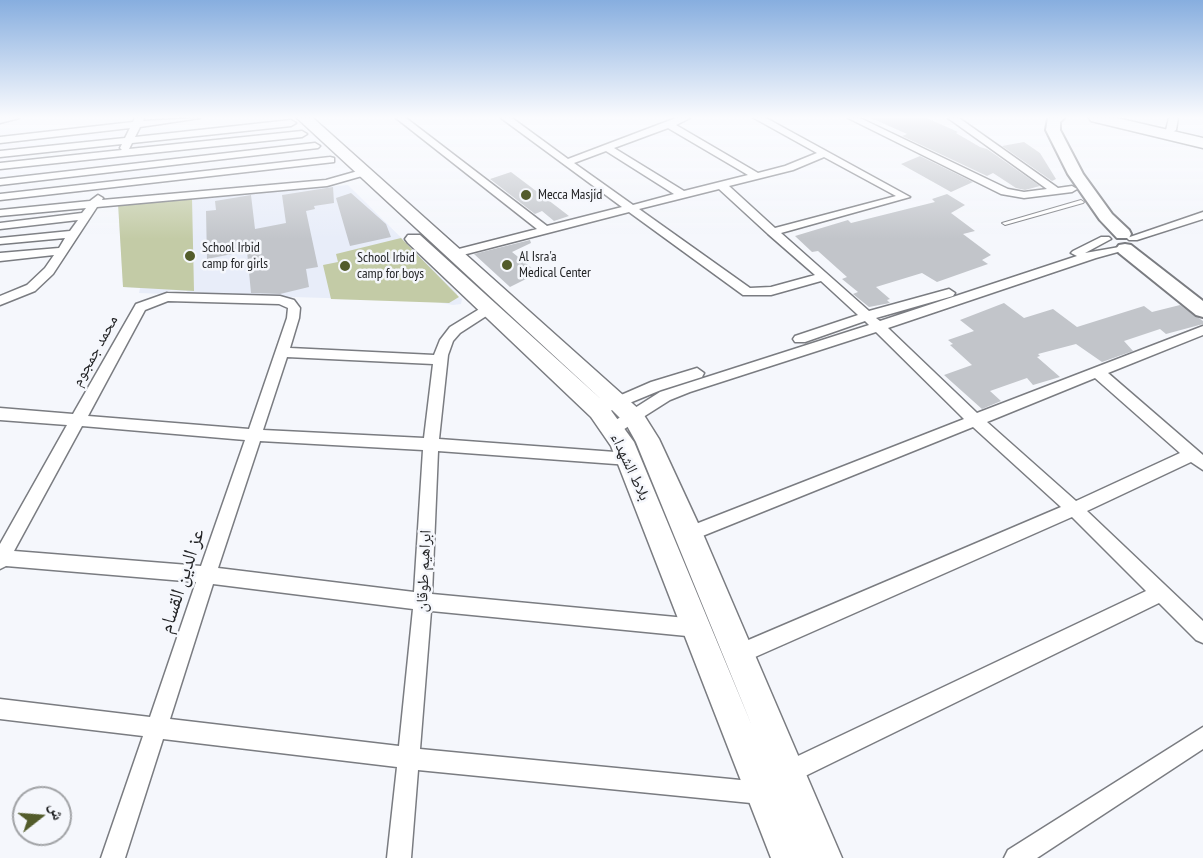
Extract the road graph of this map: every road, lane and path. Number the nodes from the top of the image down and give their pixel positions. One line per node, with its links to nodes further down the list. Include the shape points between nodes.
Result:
1 (87, 158): 19 (street)
2 (118, 158): 20 (street)
3 (177, 158): 20 (street)
4 (209, 158): 25 (street)
5 (335, 158): 21 (main road, بلاط الشهداء)
6 (335, 158): 21 (main road)
7 (452, 158): 37 (street)
8 (560, 158): 18 (street)
9 (580, 158): 18 (street)
10 (623, 158): 27 (street)
11 (725, 158): 22 (street)
12 (814, 158): 22 (street)
13 (832, 158): 38 (street, via 905,197)
14 (935, 158): 26 (street, via 1005,192 1024,195)
15 (1009, 158): 26 (street)
16 (1056, 158): 28 (street)
17 (1068, 158): 42 (street)
18 (566, 163): 31 (street)
19 (0, 166)
20 (112, 171): 23 (street); 25 (street)
21 (356, 175): 30 (street, via 327,183); 44 (main road); 49 (main road, بلاط الشهداء)
22 (756, 176): 24 (street)
23 (0, 182)
24 (722, 185): 27 (street); 38 (street)
25 (103, 186): 29 (street); 30 (street)
26 (1055, 190): 28 (street)
27 (681, 194): 31 (street)
28 (1076, 196): 35 (lane); 40 (street)
29 (0, 197)
30 (94, 204): 32 (street); 34 (street)
31 (629, 207): 37 (street); 46 (street, via 747,292 771,291)
32 (0, 213)
33 (1203, 215): 42 (street)
34 (86, 216): 36 (street); 39 (street)
35 (1005, 223)
36 (0, 226)
37 (544, 229): 44 (street)
38 (772, 232): 46 (street)
39 (74, 234): 41 (street); 43 (street)
40 (1105, 236): 42 (street, via 1113,232); 52 (street, via 1089,248 1041,267)
41 (0, 241)
42 (1128, 243): 47 (street); 50 (street); 52 (street, via 969,298)
43 (63, 251): 45 (street); 48 (street, via 31,288)
44 (455, 253): 58 (main road)
45 (0, 257)
46 (823, 277): 52 (street)
47 (1203, 300)
48 (0, 301)
49 (490, 308): 55 (street, ابراهيم طوقان, via 455,330 447,340); 58 (main road, بلاط الشهداء)
50 (1203, 311)
51 (293, 318): 54 (street, عز الدين القسام); 59 (street, محمد جمجوم, via 294,308 280,300 167,297 140,306)
52 (871, 321): 58 (street); 58 (street, via 656,386); 60 (street)
53 (1203, 330): 56 (street)
54 (282, 352): 55 (street); 61 (street, عز الدين القسام)
55 (441, 360): 62 (street, ابراهيم طوقان)
56 (1097, 372): 60 (street); 64 (street)
57 (0, 414): 59 (street)
58 (616, 415): 63 (main road, بلاط الشهداء); 66 (main road, via 647,439)
59 (77, 421): 61 (street); 67 (street, محمد جمجوم)
60 (976, 421): 65 (street); 66 (street)
61 (254, 435): 62 (street); 68 (street, عز الدين القسام)
62 (431, 444): 63 (street); 70 (street, ابراهيم طوقان)
63 (629, 459): 71 (main road, بلاط الشهداء)
64 (1198, 460): 65 (street)
65 (1074, 509): 69 (street); 73 (street)
66 (689, 534): 73 (main road)
67 (1, 559): 68 (street)
68 (208, 575): 70 (street); 75 (street, عز الدين القسام)
69 (1161, 593): 72 (street); 78 (street)
70 (423, 602): 71 (street); 77 (street, ابراهيم طوقان)
71 (697, 628): 79 (main road, بلاط الشهداء)
72 (1203, 634)
73 (739, 654): 78 (main road)
74 (0, 710): 75 (street)
75 (157, 727): 77 (street); 80 (street, عز الدين القسام)
76 (1203, 737): 84 (street)
77 (408, 758): 79 (street); 81 (street, ابراهيم طوقان)
78 (789, 772): 83 (main road)
79 (761, 793): 82 (main road, بلاط الشهداء)
80 (113, 858)
81 (399, 858)
82 (789, 858)
83 (824, 858)
84 (1016, 858)

